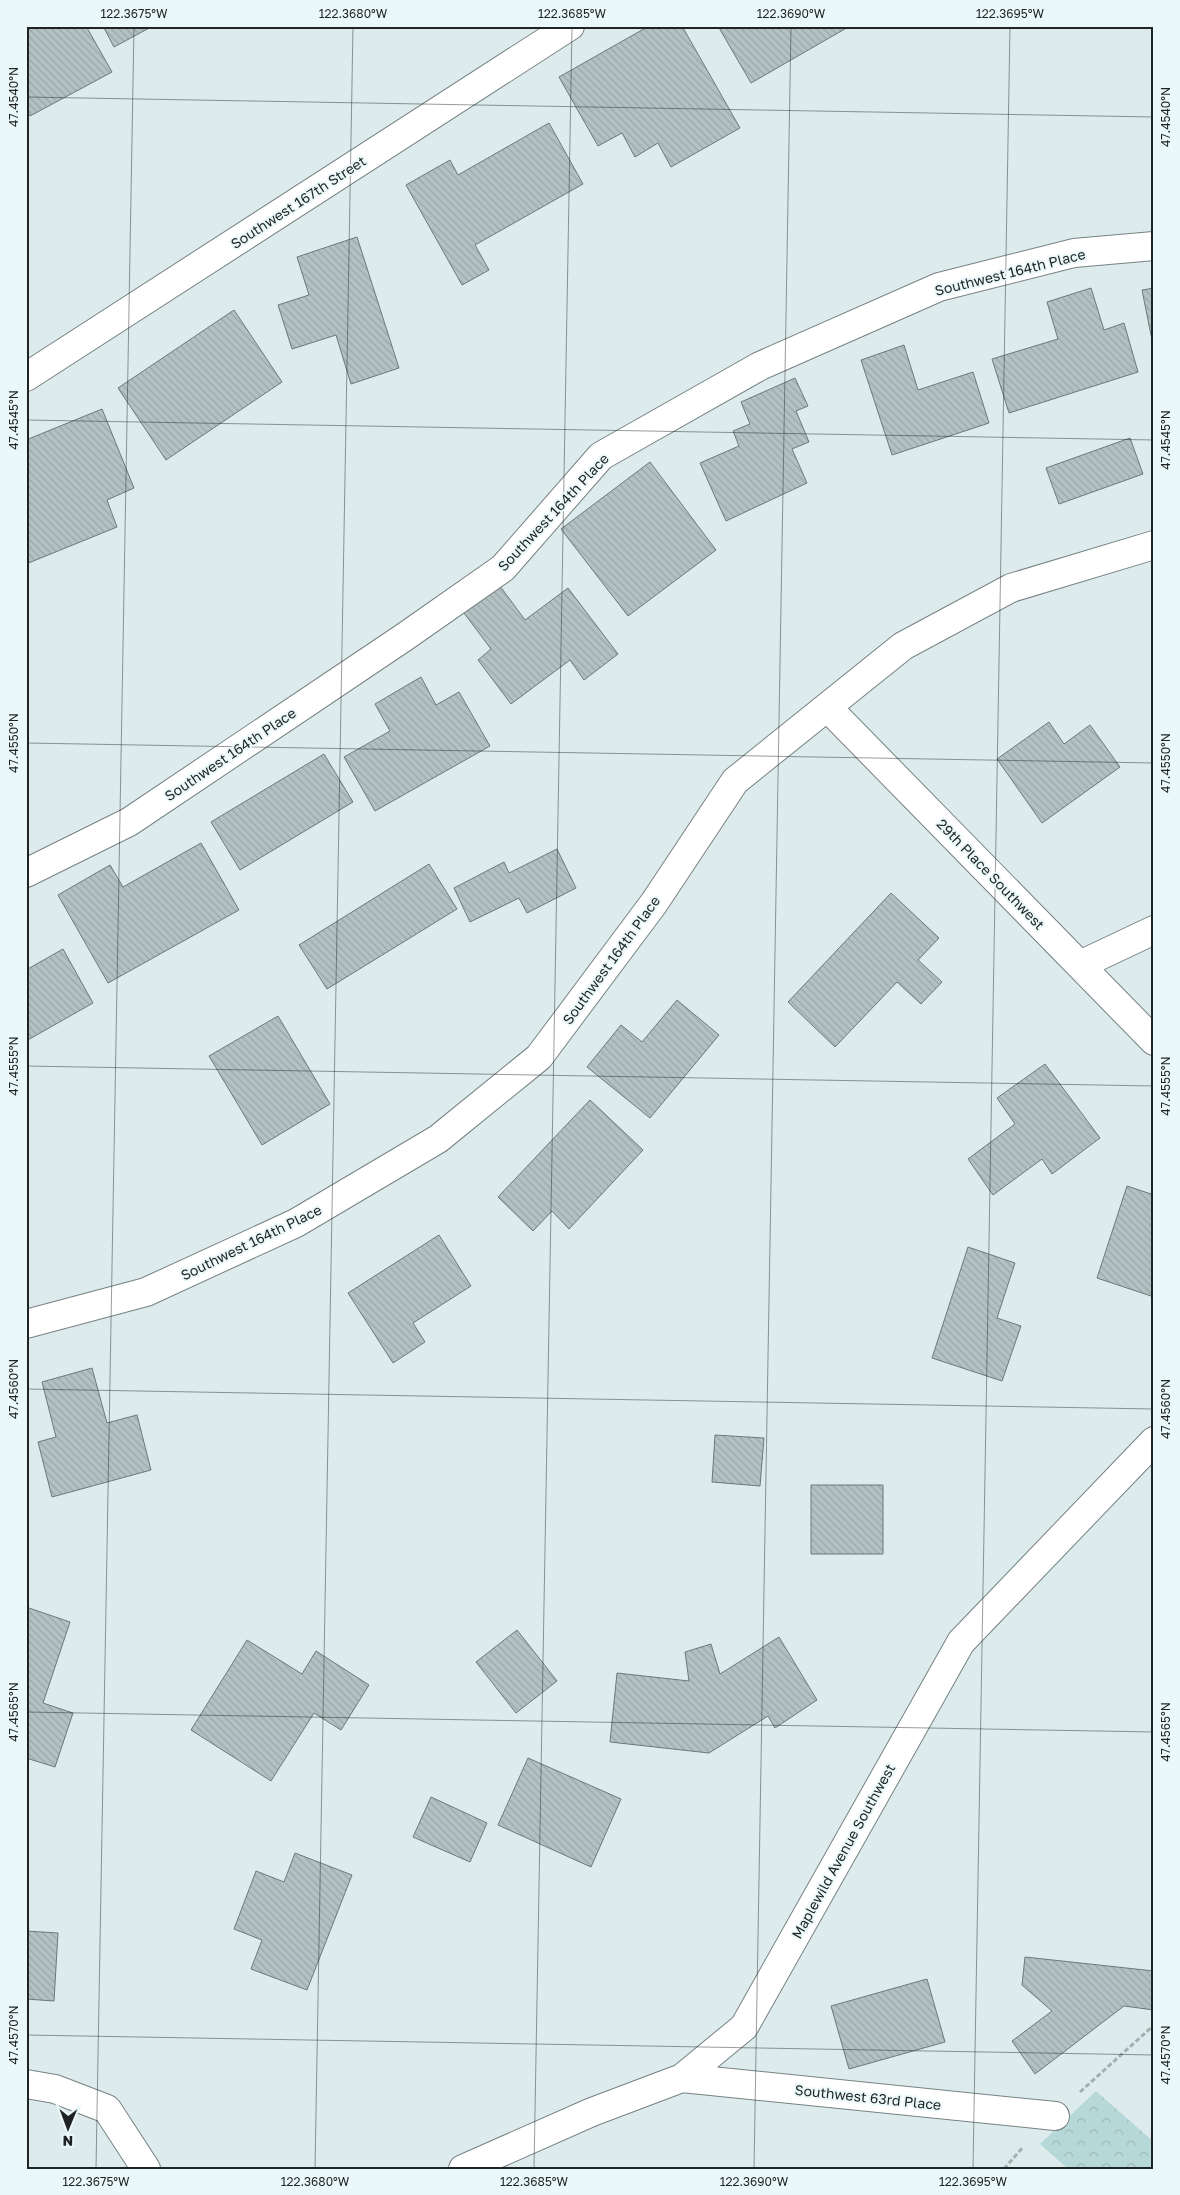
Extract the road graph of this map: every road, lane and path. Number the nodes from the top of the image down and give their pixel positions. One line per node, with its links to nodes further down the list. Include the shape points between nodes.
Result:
1 (570, 26): 3 (street, Southwest 167th Street)
2 (1154, 246): 6 (street, Southwest 164th Place, via 1074,253 939,287 760,366 601,456 503,568 402,638 129,822)
3 (26, 377)
4 (1154, 545): 5 (street, Southwest 164th Place, via 1011,588 903,646)
5 (827, 707): 8 (street, 29th Place Southwest); 10 (street, Southwest 164th Place, via 735,780 654,902 539,1057 438,1139 296,1223 146,1292)
6 (26, 873)
7 (1154, 930): 8 (street)
8 (1080, 965): 9 (street, 29th Place Southwest)
9 (1154, 1041)
10 (26, 1324)
11 (1154, 1441): 12 (street, Maplewild Avenue Southwest, via 961,1642 744,2027)
12 (682, 2078): 14 (street, Southwest 63rd Place); 16 (street, Maplewild Avenue Southwest, via 592,2112)
13 (26, 2084): 15 (street, via 55,2088 107,2109)
14 (1055, 2116)
15 (146, 2169)
16 (463, 2169)

